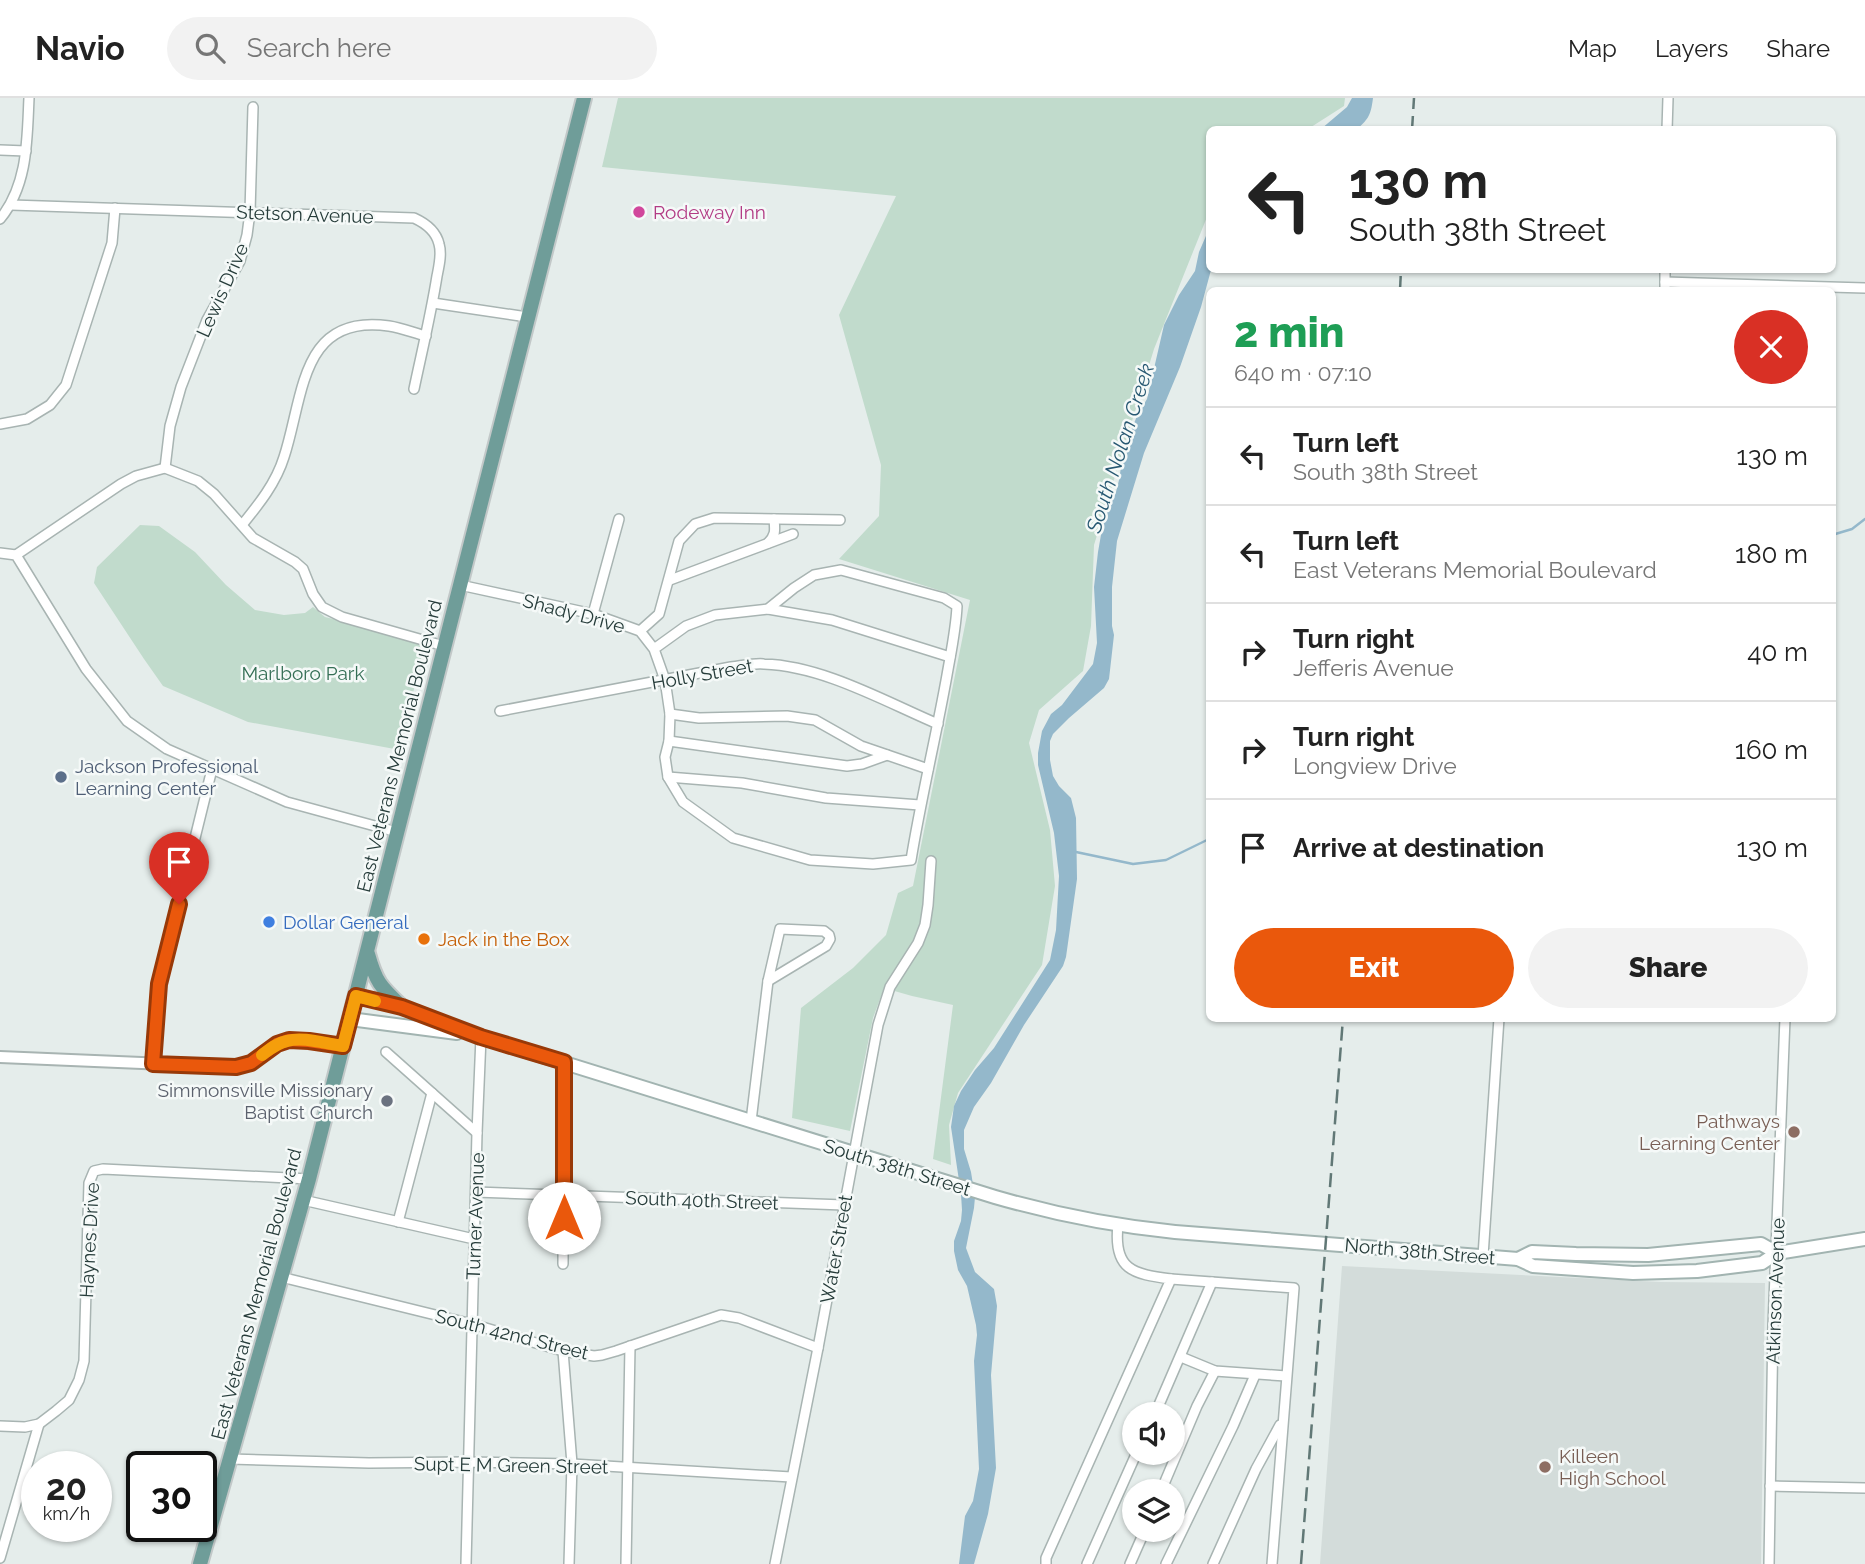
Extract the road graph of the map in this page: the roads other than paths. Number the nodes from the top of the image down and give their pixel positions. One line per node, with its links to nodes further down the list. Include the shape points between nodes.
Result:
1 (29, 98): 7 (street)
2 (584, 98): 17 (main road, East Veterans Memorial Boulevard)
3 (1668, 98): 5 (street)
4 (253, 107): 10 (street, Lewis Drive)
5 (1667, 126)
6 (0, 150): 7 (street)
7 (26, 151): 8 (street)
8 (11, 205): 9 (street, Stetson Avenue); 11 (street)
9 (115, 208): 10 (street, Stetson Avenue); 20 (street, via 112,243 65,385 50,405 27,419)
10 (250, 212): 16 (street, Stetson Avenue, via 414,218 425,223 439,242); 21 (street, Lewis Drive, via 240,261 207,320 181,387)
11 (0, 219)
12 (1665, 286): 13 (street)
13 (1765, 287)
14 (1836, 288): 15 (street)
15 (1865, 288)
16 (433, 303): 17 (street); 18 (street, Stetson Avenue)
17 (527, 317): 31 (main road, East Veterans Memorial Boulevard)
18 (426, 336): 19 (street, Stetson Avenue); 25 (street, via 367,325 342,330 323,343 310,363 275,479)
19 (414, 389)
20 (0, 424)
21 (165, 468): 25 (street, via 198,481); 29 (street, via 136,475)
22 (619, 519): 33 (street)
23 (774, 519): 24 (street); 27 (street, via 774,537); 30 (street, via 715,518 695,524 679,541)
24 (840, 520)
25 (242, 525): 35 (street, via 253,538 303,569 322,607)
26 (793, 534): 27 (street)
27 (766, 544): 30 (street)
28 (0, 554): 29 (street)
29 (16, 555): 44 (street, via 86,668 127,721 167,749)
30 (670, 580): 34 (street, via 659,614)
31 (460, 585): 33 (street, Shady Drive); 35 (main road, East Veterans Memorial Boulevard)
32 (768, 609): 36 (street, via 715,615 686,626); 37 (street, via 832,620); 37 (street, via 814,575 841,570 944,598 957,606)
33 (593, 614): 34 (street, Shady Drive)
34 (640, 631): 36 (street, Shady Drive)
35 (444, 646): 48 (main road, East Veterans Memorial Boulevard)
36 (654, 649): 38 (street, Shady Drive)
37 (950, 657): 41 (street)
38 (664, 680): 39 (street, Holly Street); 40 (street, Shady Drive); 41 (street, Holly Street, via 762,664 805,670)
39 (500, 711)
40 (670, 714): 42 (street, Shady Drive); 43 (street, via 815,720)
41 (938, 724): 45 (street)
42 (669, 741): 43 (street, via 847,766); 46 (street, Shady Drive, via 664,757)
43 (887, 755): 45 (street)
44 (212, 769): 48 (street, via 287,802); 62 (street, via 159,984)
45 (928, 769): 47 (street)
46 (668, 777): 47 (street); 47 (street, via 683,802 733,838 810,860 873,864 912,860)
47 (920, 805)
48 (397, 832): 50 (main road, East Veterans Memorial Boulevard)
49 (931, 861): 66 (street, Water Street, via 925,925 883,1004)
50 (367, 951): 52 (main road, East Veterans Memorial Boulevard); 53 (main road, via 380,986)
51 (768, 981): 51 (street, via 780,929 829,935 826,946); 64 (street)
52 (356, 996): 53 (main road, South 38th Street); 54 (main road, East Veterans Memorial Boulevard)
53 (402, 1007): 57 (main road, South 38th Street)
54 (350, 1019): 57 (main road, South 38th Street); 58 (main road, East Veterans Memorial Boulevard)
55 (1499, 1022): 79 (street)
56 (1785, 1022): 77 (street, Atkinson Avenue)
57 (481, 1037): 61 (main road, South 38th Street); 65 (street, Turner Avenue)
58 (343, 1046): 62 (street, via 289,1040 236,1067); 67 (main road, East Veterans Memorial Boulevard)
59 (386, 1052): 63 (street)
60 (0, 1057): 62 (street)
61 (564, 1062): 64 (main road, South 38th Street); 69 (street)
62 (153, 1064)
63 (432, 1093): 65 (street); 72 (street)
64 (751, 1121): 66 (main road, South 38th Street)
65 (477, 1133): 68 (street, Turner Avenue)
66 (853, 1153): 71 (street, Water Street); 73 (main road, South 38th Street, via 995,1197)
67 (309, 1179): 70 (main road, East Veterans Memorial Boulevard); 96 (street, Haynes Drive, via 94,1171 89,1182 79,1380 69,1400)
68 (476, 1192): 69 (street, South 40th Street); 74 (street, Turner Avenue)
69 (564, 1195): 71 (street, South 40th Street); 81 (street)
70 (303, 1200): 72 (street); 83 (main road, East Veterans Memorial Boulevard)
71 (844, 1205): 88 (street, Water Street)
72 (398, 1222): 74 (street)
73 (1118, 1226): 76 (main road, South 38th Street); 84 (street, via 1116,1243 1128,1267 1144,1276)
74 (474, 1239): 86 (street, Turner Avenue)
75 (1865, 1239): 77 (main road, North 38th Street)
76 (1323, 1243): 79 (main road, North 38th Street)
77 (1777, 1253): 78 (main road, North 38th Street, via 1761,1244); 82 (main road, North 38th Street, via 1762,1263); 105 (street, Atkinson Avenue)
78 (1642, 1255): 80 (main road, North 38th Street, via 1532,1252); 82 (main road)
79 (1483, 1256): 80 (main road, North 38th Street)
80 (1518, 1258): 82 (main road, North 38th Street, via 1533,1266)
81 (563, 1264)
82 (1641, 1273)
83 (281, 1277): 86 (street, South 42nd Street); 98 (main road, East Veterans Memorial Boulevard)
84 (1171, 1279): 85 (street); 110 (street)
85 (1212, 1282): 90 (street); 93 (street, via 1294,1289)
86 (472, 1324): 89 (street, South 42nd Street); 99 (street, Turner Avenue)
87 (630, 1346): 88 (street, South 42nd Street, via 721,1315); 89 (street, South 42nd Street, via 602,1355); 102 (street)
88 (818, 1348): 103 (street, Water Street)
89 (563, 1350): 100 (street)
90 (1181, 1357): 91 (street); 94 (street)
91 (1215, 1371): 92 (street); 104 (street)
92 (1255, 1375): 93 (street); 118 (street)
93 (1286, 1376): 95 (street)
94 (1160, 1402)
95 (1283, 1420): 119 (street); 120 (street)
96 (39, 1424): 97 (street); 107 (street)
97 (0, 1426)
98 (230, 1459): 99 (street, Supt E M Green Street); 111 (main road, East Veterans Memorial Boulevard)
99 (467, 1462): 100 (street, Supt E M Green Street); 112 (street, Turner Avenue)
100 (572, 1464): 102 (street, Supt E M Green Street); 113 (street)
101 (1131, 1465): 116 (street)
102 (628, 1468): 103 (street, Supt E M Green Street); 114 (street)
103 (791, 1477): 115 (street, Water Street)
104 (1166, 1479)
105 (1770, 1486): 106 (street); 121 (street, Atkinson Avenue)
106 (1865, 1488)
107 (5, 1522): 109 (street)
108 (1140, 1542): 117 (street)
109 (0, 1558)
110 (1046, 1561)
111 (200, 1564)
112 (466, 1564)
113 (569, 1564)
114 (626, 1564)
115 (775, 1564)
116 (1087, 1564)
117 (1130, 1564)
118 (1166, 1564)
119 (1213, 1564)
120 (1272, 1564)
121 (1769, 1564)

